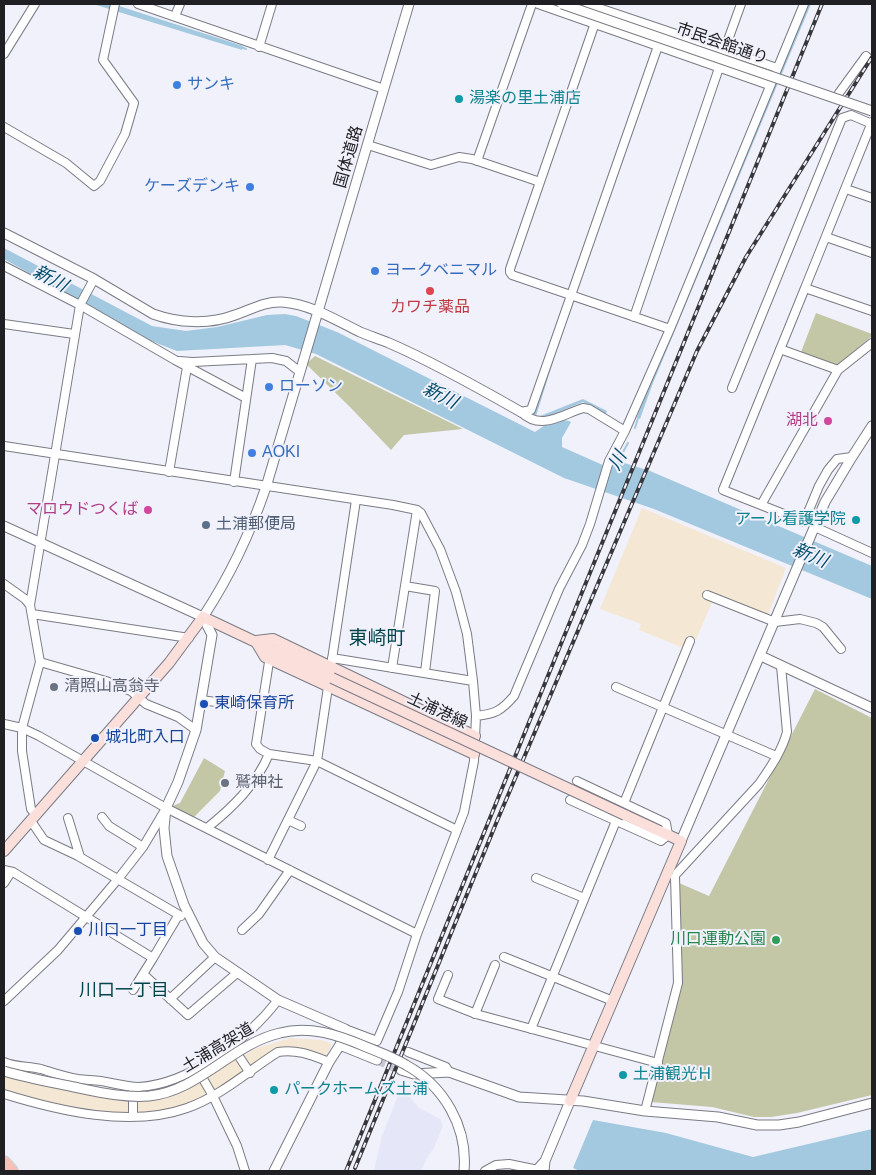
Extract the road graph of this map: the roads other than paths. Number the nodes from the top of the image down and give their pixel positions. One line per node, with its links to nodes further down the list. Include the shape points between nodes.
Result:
1 (35, 4): 18 (street)
2 (115, 4): 27 (street, via 103,60 134,103 125,134 100,180 94,186 66,163)
3 (138, 4): 13 (street)
4 (180, 4): 13 (street)
5 (272, 4): 16 (street)
6 (409, 4): 23 (street, 国体道路)
7 (532, 4): 29 (street)
8 (538, 4): 14 (street)
9 (562, 4): 25 (street, 市民会館通り, bridge)
10 (587, 4): 17 (street)
11 (741, 4): 17 (street)
12 (804, 4): 21 (street)
13 (175, 16): 16 (street)
14 (595, 23): 15 (street); 30 (street)
15 (658, 46): 20 (street); 39 (street)
16 (259, 47): 23 (street)
17 (724, 51): 21 (street)
18 (4, 54)
19 (868, 58): 24 (street, via 866,56)
20 (719, 68): 22 (street); 43 (street)
21 (777, 68): 22 (street)
22 (770, 85): 45 (street)
23 (384, 89): 28 (street, 国体道路)
24 (839, 93)
25 (872, 111)
26 (872, 123): 31 (street); 54 (street, via 851,115 842,118)
27 (4, 127)
28 (368, 145): 29 (street, via 431,165 459,157); 42 (street, 国体道路)
29 (478, 161): 30 (street)
30 (540, 182): 39 (street, via 510,272)
31 (846, 189): 32 (street); 34 (street)
32 (872, 198)
33 (4, 233): 37 (street)
34 (826, 237): 35 (street); 38 (street)
35 (872, 253)
36 (4, 266): 40 (street)
37 (94, 279): 40 (street); 42 (street, via 153,314 174,320 218,319 255,306 281,302)
38 (805, 288): 41 (street); 48 (street)
39 (570, 296): 43 (street); 56 (street, via 531,410)
40 (80, 305): 46 (street); 50 (street)
41 (872, 310)
42 (318, 315): 53 (street, 国体道路); 56 (street, via 389,343)
43 (634, 317): 45 (street)
44 (4, 324): 46 (street)
45 (670, 329): 58 (street)
46 (74, 334): 60 (street)
47 (872, 343): 52 (street)
48 (780, 349): 52 (street); 66 (street, via 723,490)
49 (252, 359): 50 (street); 53 (street, via 281,359); 55 (street)
50 (175, 360): 51 (street)
51 (187, 367): 55 (street); 62 (street)
52 (838, 370): 66 (street)
53 (300, 372): 64 (street, 国体道路)
54 (732, 388)
55 (246, 398): 63 (street)
56 (521, 412): 58 (street, via 542,422 583,408 589,409)
57 (872, 426): 61 (street)
58 (625, 431): 98 (street, via 609,461 590,524 514,696 496,713)
59 (4, 446): 60 (street)
60 (56, 453): 62 (street); 70 (street)
61 (852, 457): 66 (street, via 837,459 828,470 804,522); 69 (street)
62 (169, 472): 63 (street)
63 (234, 482): 64 (street)
64 (266, 487): 65 (street); 77 (street, 国体道路, via 235,565)
65 (356, 500): 67 (street); 86 (street)
66 (761, 505)
67 (417, 510): 73 (street); 90 (street, via 440,549 456,592 467,634)
68 (4, 526): 70 (street)
69 (814, 530): 71 (street); 78 (street)
70 (39, 542): 75 (street); 77 (street)
71 (872, 553)
72 (4, 584): 75 (street)
73 (406, 586): 88 (street); 89 (street, via 435,591)
74 (707, 596): 78 (street)
75 (30, 605): 76 (street)
76 (32, 614): 79 (street); 84 (street)
77 (203, 617): 79 (main road); 81 (main road, 土浦港線); 94 (street, via 212,636)
78 (775, 622): 82 (street, via 800,619 816,623); 83 (street)
79 (189, 638): 93 (main road)
80 (690, 641): 96 (street)
81 (256, 642): 86 (main road, via 273,639); 91 (main road, 土浦港線)
82 (841, 649)
83 (761, 656): 87 (street); 102 (street)
84 (40, 662): 93 (street, via 106,681 131,691); 100 (street)
85 (270, 662): 104 (street, via 256,744)
86 (331, 662): 88 (street); 103 (main road)
87 (782, 666): 97 (street); 106 (street, via 787,732)
88 (392, 668): 89 (street)
89 (425, 672): 90 (street)
90 (473, 681): 98 (street)
91 (330, 682): 105 (main road); 108 (street); 116 (main road, 土浦港線, bridge)
92 (616, 688): 96 (street)
93 (138, 698): 101 (street, via 178,717); 107 (main road)
94 (201, 700): 95 (street); 101 (street)
95 (216, 702)
96 (662, 707): 102 (street); 111 (street)
97 (872, 708)
98 (476, 716): 103 (street)
99 (4, 724): 100 (street)
100 (22, 728): 107 (street); 114 (street, via 22,751)
101 (196, 730): 112 (street)
102 (727, 734): 106 (street); 122 (street)
103 (476, 736): 105 (street)
104 (268, 754): 108 (street); 119 (street, via 247,791)
105 (474, 754): 120 (street, via 469,791)
106 (776, 756): 161 (street, via 759,784 676,875 678,983)
107 (83, 761): 112 (street); 114 (main road)
108 (317, 761): 117 (street); 120 (street)
109 (577, 781): 111 (street)
110 (570, 800): 116 (street)
111 (624, 803): 121 (street, via 666,823)
112 (166, 808): 119 (street); 123 (street); 135 (street, via 167,856)
113 (102, 817): 123 (street, via 109,826)
114 (33, 818): 124 (main road); 125 (street, via 44,840)
115 (68, 818): 125 (street)
116 (621, 818): 121 (main road, 土浦港線); 132 (street)
117 (288, 820): 118 (street); 126 (street)
118 (301, 826)
119 (207, 828): 126 (street)
120 (458, 830): 137 (street)
121 (668, 835): 122 (main road, 土浦港線)
122 (681, 841): 150 (main road)
123 (143, 846): 130 (street)
124 (4, 851)
125 (80, 857): 130 (street)
126 (268, 860): 127 (street)
127 (290, 870): 136 (street, via 259,914); 137 (street)
128 (7, 871): 131 (street); 134 (street)
129 (536, 878): 132 (street)
130 (118, 879): 133 (street); 134 (street)
131 (4, 883)
132 (584, 898): 145 (street)
133 (178, 916): 135 (street); 140 (street)
134 (85, 917): 140 (street); 149 (street, via 58,950)
135 (188, 917): 138 (street)
136 (242, 930)
137 (417, 934): 152 (street, via 398,992 377,1041)
138 (215, 957): 142 (street); 147 (street)
139 (504, 957): 145 (street)
140 (153, 958): 143 (street)
141 (495, 965): 151 (street)
142 (238, 973): 147 (street, via 188,1015); 148 (street)
143 (143, 974): 146 (street); 147 (street)
144 (448, 975): 151 (street, via 438,999)
145 (552, 975): 150 (street); 153 (street)
146 (133, 990)
147 (170, 998)
148 (278, 1000): 152 (street); 154 (street, via 260,1021)
149 (4, 1001)
150 (614, 1001): 156 (main road)
151 (476, 1014): 153 (street)
152 (345, 1029): 155 (street)
153 (531, 1029): 156 (street)
154 (231, 1045): 162 (street, via 204,1066); 166 (street)
155 (340, 1045): 158 (street); 160 (street)
156 (594, 1046): 161 (street); 170 (main road)
157 (408, 1052): 165 (street, via 446,1067)
158 (377, 1060)
159 (4, 1062): 167 (street)
160 (329, 1062): 166 (street, via 304,1052 278,1052); 178 (street)
161 (658, 1063): 172 (street)
162 (196, 1068): 167 (street, via 170,1081); 169 (street)
163 (401, 1070): 165 (street, via 414,1074)
164 (4, 1072): 179 (street, 土浦高架道, bridge, via 108,1094 149,1096 187,1084 245,1047 271,1035 289,1031 324,1032 407,1065 434,1086 456,1120 463,1145)
165 (449, 1072): 170 (street, via 509,1095)
166 (250, 1073): 169 (street)
167 (133, 1087): 173 (street)
168 (4, 1094): 173 (street, via 27,1102 85,1113)
169 (213, 1096): 173 (street, via 187,1108); 177 (street, via 237,1146)
170 (570, 1101): 172 (street); 175 (street)
171 (872, 1103): 172 (street, via 779,1125)
172 (645, 1111)
173 (133, 1117)
174 (4, 1162): 176 (main road)
175 (539, 1170): 180 (street, via 509,1164 496,1165)
176 (12, 1171)
177 (244, 1171)
178 (274, 1171)
179 (464, 1171)
180 (485, 1171)

